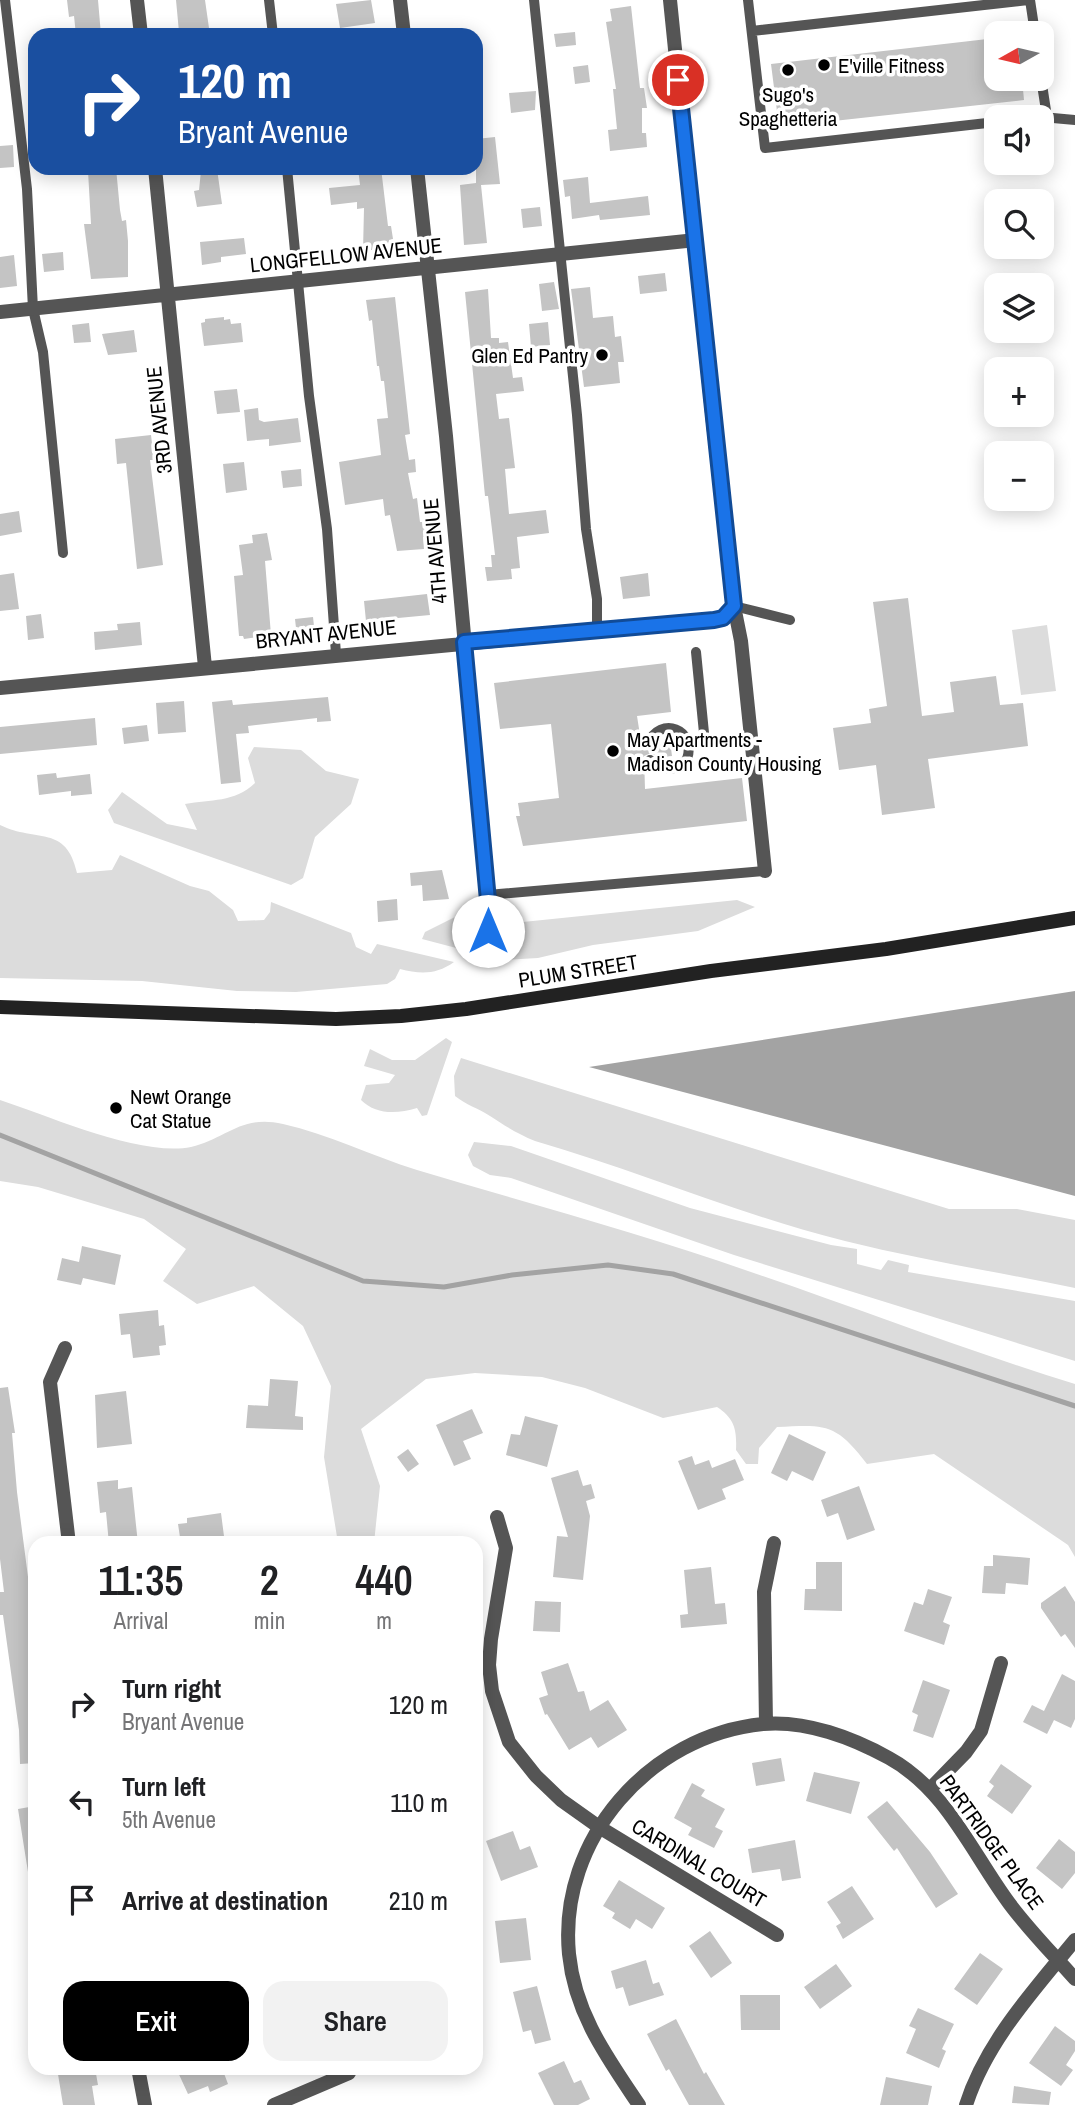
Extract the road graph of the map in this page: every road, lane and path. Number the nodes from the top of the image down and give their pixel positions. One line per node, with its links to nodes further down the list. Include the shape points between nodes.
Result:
1 (5, 0): 26 (lane, via 27,189)
2 (137, 0): 11 (street)
3 (269, 0): 12 (lane)
4 (400, 0): 13 (street)
5 (534, 0): 22 (lane)
6 (670, 0): 21 (street)
7 (748, 0): 14 (lane)
8 (1029, 0): 9 (lane); 10 (lane)
9 (975, 3): 14 (lane)
10 (1033, 21)
11 (140, 28)
12 (272, 28)
13 (403, 28)
14 (752, 31): 17 (lane, via 765,148)
15 (1054, 118): 16 (lane)
16 (1075, 120)
17 (984, 123)
18 (156, 175): 25 (street, 3RD AVENUE)
19 (288, 175): 24 (lane)
20 (418, 175): 23 (street, 4TH AVENUE)
21 (696, 240): 22 (street, LONGFELLOW AVENUE); 29 (street)
22 (559, 255): 23 (street, LONGFELLOW AVENUE); 31 (lane)
23 (426, 267): 24 (street, LONGFELLOW AVENUE); 32 (street, 4TH AVENUE)
24 (298, 281): 25 (street, LONGFELLOW AVENUE); 34 (lane, via 327,529)
25 (168, 295): 26 (street, LONGFELLOW AVENUE); 35 (street, 3RD AVENUE)
26 (33, 309): 27 (street, LONGFELLOW AVENUE); 28 (lane, via 43,352)
27 (0, 312)
28 (63, 554)
29 (734, 606): 30 (lane); 31 (street, BRYANT AVENUE, via 723,618 714,620); 37 (street)
30 (790, 620)
31 (597, 631): 32 (street, BRYANT AVENUE)
32 (464, 642): 34 (street, BRYANT AVENUE); 43 (street, 4TH AVENUE)
33 (696, 652): 38 (lane)
34 (335, 654): 35 (street, BRYANT AVENUE)
35 (205, 667): 36 (street, BRYANT AVENUE)
36 (0, 688)
37 (751, 739): 38 (lane); 42 (street)
38 (705, 743): 40 (lane)
39 (648, 744): 40 (lane, via 656,731 669,727 682,732)
40 (690, 745): 41 (lane, via 687,759 676,768 662,769)
41 (650, 760)
42 (765, 871): 43 (lane)
43 (488, 895): 45 (street, 4TH AVENUE)
44 (1075, 918): 46 (main road, PLUM STREET, via 401,1016 336,1019)
45 (488, 931)
46 (0, 1007)
47 (65, 1348): 49 (street, via 50,1382)
48 (497, 1517): 54 (street, CARDINAL COURT, via 506,1548 489,1665 499,1720 509,1742 536,1776)
49 (68, 1536)
50 (774, 1543): 52 (street, via 764,1592)
51 (1001, 1663): 53 (street, via 981,1731)
52 (766, 1724): 53 (street, PARTRIDGE PLACE, via 807,1728 863,1744); 54 (street, PARTRIDGE PLACE, via 734,1729 681,1749 631,1787)
53 (930, 1789): 57 (street, PARTRIDGE PLACE, via 1012,1907)
54 (599, 1827): 55 (street, CARDINAL COURT); 63 (street, PARTRIDGE PLACE, via 573,1892 568,1922 571,1971 588,2025)
55 (777, 1935)
56 (1075, 1940): 57 (street)
57 (1059, 1960): 58 (street, PARTRIDGE PLACE); 64 (street, via 991,2050)
58 (1075, 1979)
59 (139, 2075): 61 (street)
60 (344, 2075): 62 (street)
61 (145, 2105)
62 (274, 2105)
63 (639, 2105)
64 (966, 2105)

